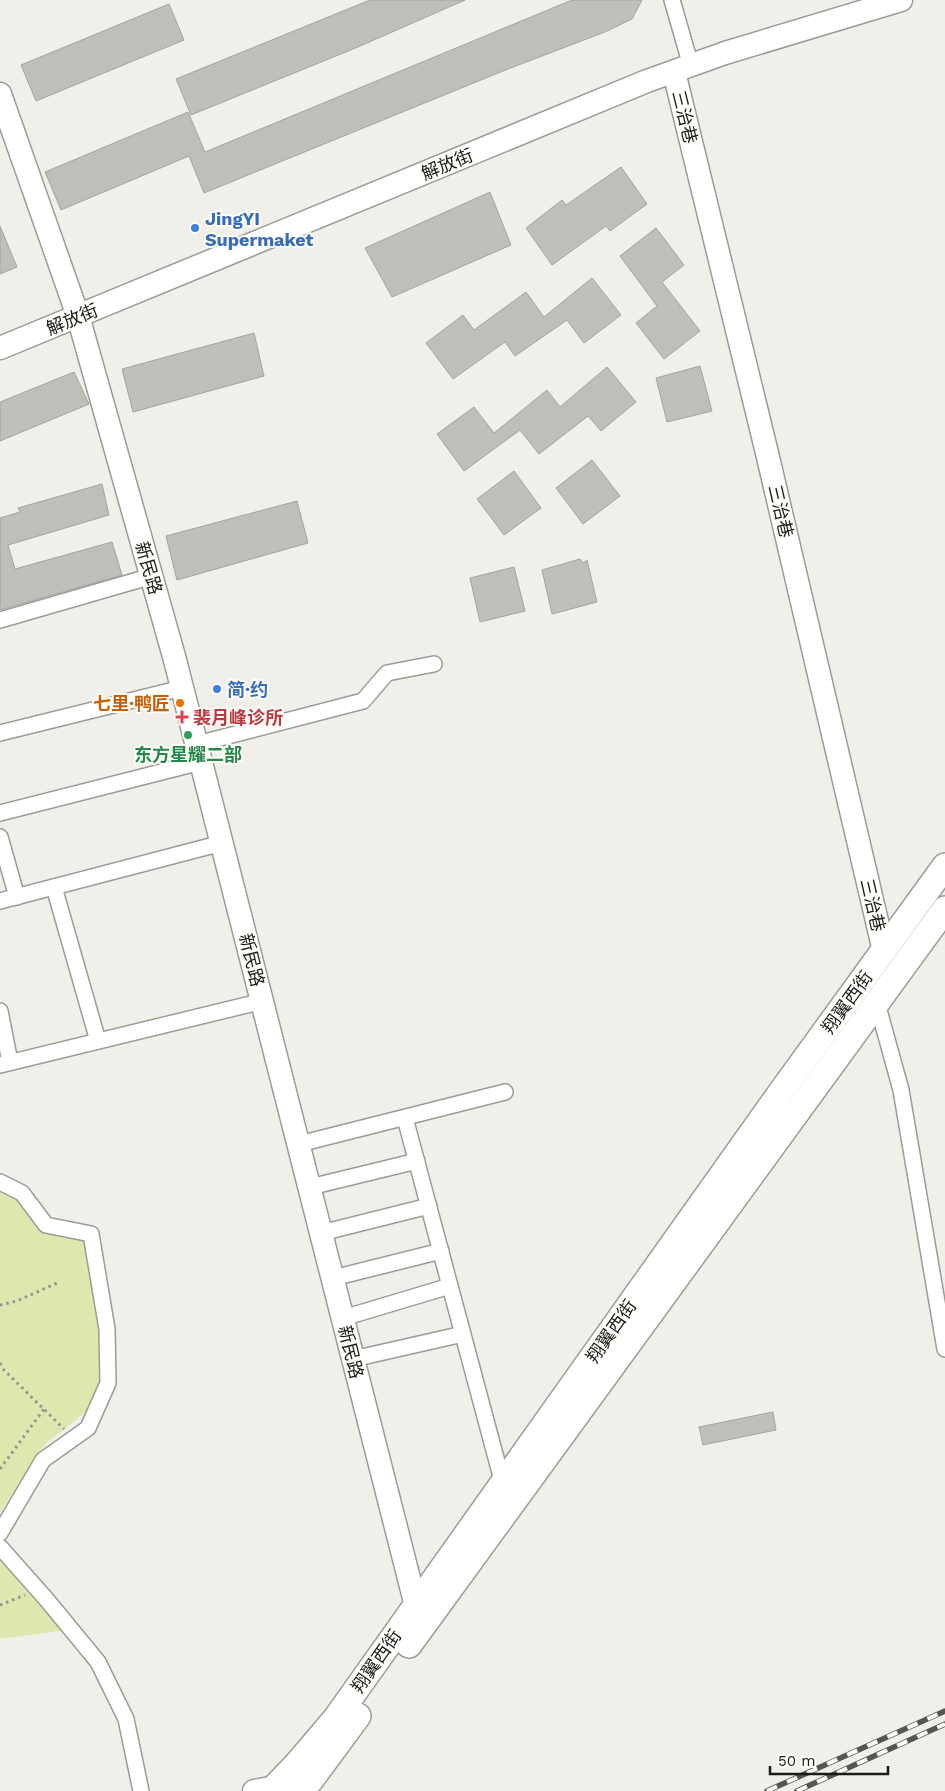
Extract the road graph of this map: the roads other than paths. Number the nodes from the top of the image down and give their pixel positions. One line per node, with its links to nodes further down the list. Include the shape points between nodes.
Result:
1 (672, 0): 4 (street)
2 (859, 0): 4 (street)
3 (901, 0): 4 (street, 解放街)
4 (684, 63): 6 (street, 解放街); 23 (street, 三治巷, via 767,453)
5 (0, 94): 6 (street, 新民路)
6 (76, 310): 7 (street); 8 (street, 解放街); 9 (street, 新民路)
7 (0, 334)
8 (0, 348)
9 (152, 576): 10 (street); 12 (street, 新民路)
10 (0, 620)
11 (434, 664): 14 (street, via 387,673 363,702)
12 (182, 688): 13 (street); 14 (street, 新民路)
13 (0, 733)
14 (199, 753): 15 (street); 17 (street, 新民路)
15 (0, 813)
16 (0, 837): 20 (street)
17 (222, 843): 19 (street); 24 (street, 新民路)
18 (945, 866): 23 (main road, 翔翼西街)
19 (54, 887): 20 (street); 27 (street)
20 (17, 897): 21 (street)
21 (0, 901)
22 (945, 909): 25 (main road, 翔翼西街)
23 (884, 951): 44 (main road, 翔翼西街)
24 (263, 1002): 27 (street); 31 (street, 新民路)
25 (877, 1003): 42 (street, via 901,1090); 48 (main road, 翔翼西街)
26 (0, 1011): 28 (street)
27 (98, 1041): 28 (street)
28 (5, 1064)
29 (505, 1092): 30 (street)
30 (405, 1118): 31 (street); 32 (street)
31 (299, 1144): 34 (street, 新民路)
32 (417, 1160): 34 (street); 35 (street)
33 (0, 1182): 45 (street, via 22,1193 46,1225 91,1234 107,1329 108,1383 88,1428 43,1460)
34 (310, 1186): 36 (street, 新民路)
35 (429, 1206): 36 (street); 37 (street)
36 (322, 1233): 38 (street, 新民路)
37 (441, 1251): 38 (street); 39 (street)
38 (333, 1278): 40 (street, 新民路)
39 (450, 1286): 40 (street); 41 (street)
40 (343, 1318): 43 (street, 新民路)
41 (463, 1334): 43 (street); 44 (street)
42 (945, 1348)
43 (353, 1359): 47 (street, 新民路)
44 (503, 1484): 47 (main road, 翔翼西街)
45 (0, 1533)
46 (0, 1547): 50 (street, via 98,1662 126,1719)
47 (416, 1606): 49 (main road, 翔翼西街, via 336,1718 296,1765)
48 (305, 1786): 49 (street)
49 (267, 1790)
50 (141, 1791)

